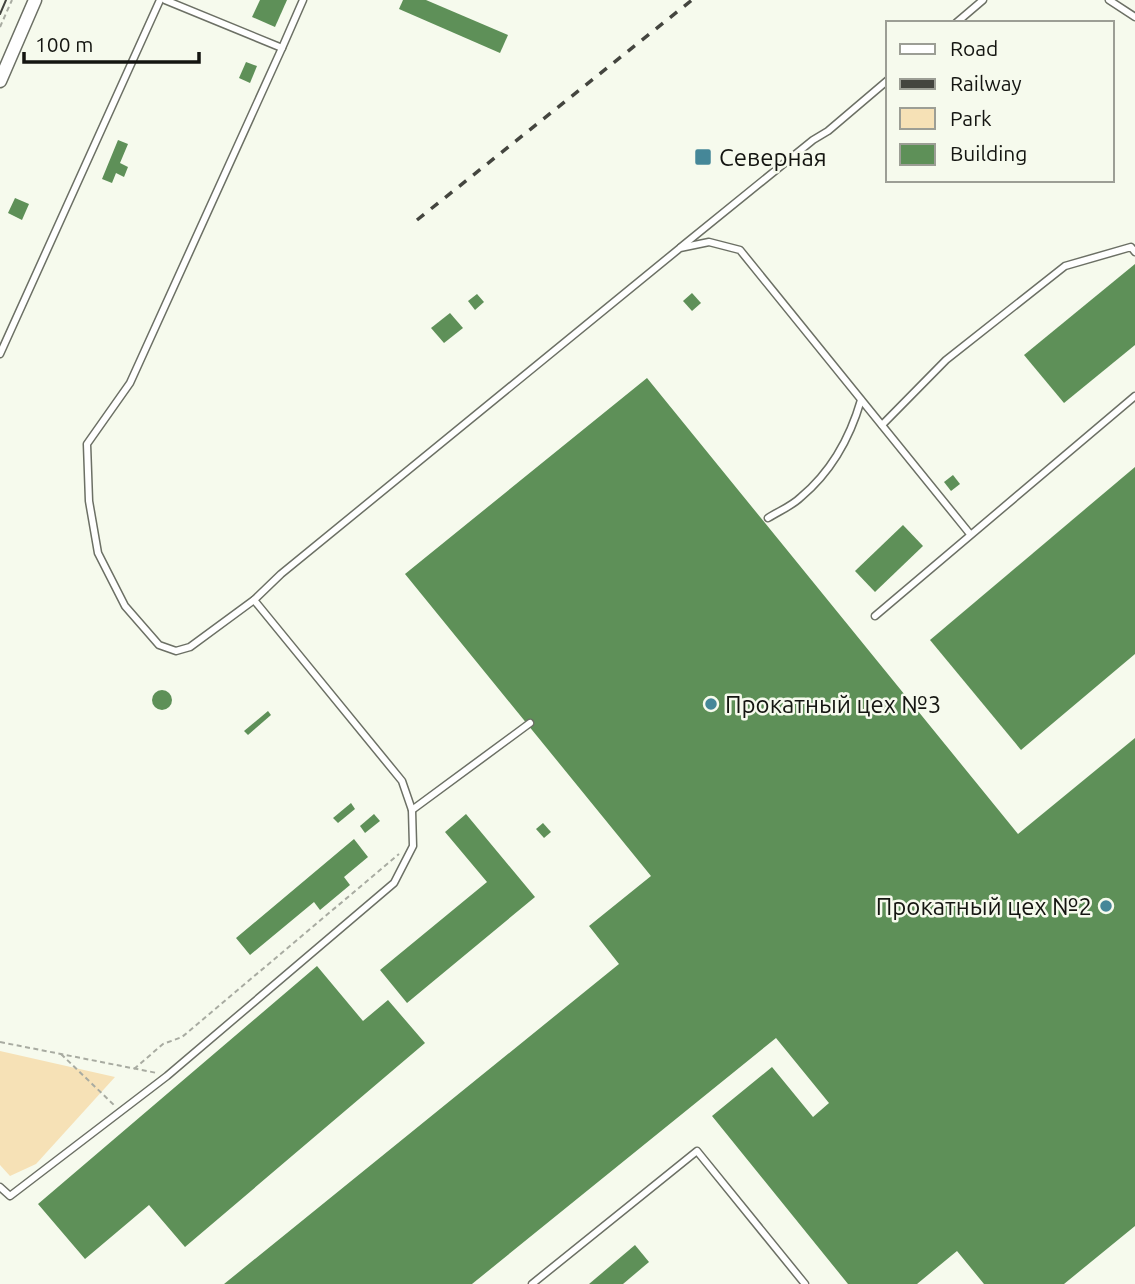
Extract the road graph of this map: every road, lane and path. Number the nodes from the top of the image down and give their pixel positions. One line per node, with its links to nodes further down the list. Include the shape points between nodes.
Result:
1 (12, 0): 9 (path)
2 (35, 0): 11 (street)
3 (162, 0): 10 (lane); 15 (lane)
4 (303, 0): 10 (lane)
5 (983, 0): 8 (lane)
6 (1109, 0): 7 (lane)
7 (1135, 17)
8 (958, 21)
9 (0, 27)
10 (282, 48): 21 (lane, via 130,383 87,444 97,553 125,606 159,645 176,650 190,647)
11 (0, 81)
12 (886, 82): 13 (lane)
13 (680, 248): 17 (lane, via 709,242 740,250); 21 (lane)
14 (1135, 252): 18 (lane, via 1131,247 1065,266 946,360)
15 (0, 354)
16 (1135, 396): 20 (lane)
17 (861, 400): 18 (lane); 19 (lane, via 834,463 801,498)
18 (881, 425): 20 (lane)
19 (768, 518)
20 (970, 534): 22 (lane)
21 (254, 600): 24 (lane, via 402,781)
22 (875, 616)
23 (530, 723): 24 (lane)
24 (412, 810): 25 (lane)
25 (413, 842): 28 (path, via 182,1037 163,1044); 29 (lane, via 394,883)
26 (0, 1042): 27 (path)
27 (60, 1053): 28 (path); 30 (path)
28 (134, 1069): 29 (path)
29 (167, 1076): 30 (lane)
30 (121, 1111): 31 (lane, via 10,1196)
31 (0, 1187)
32 (532, 1284): 33 (lane, via 697,1151)
33 (805, 1284)

